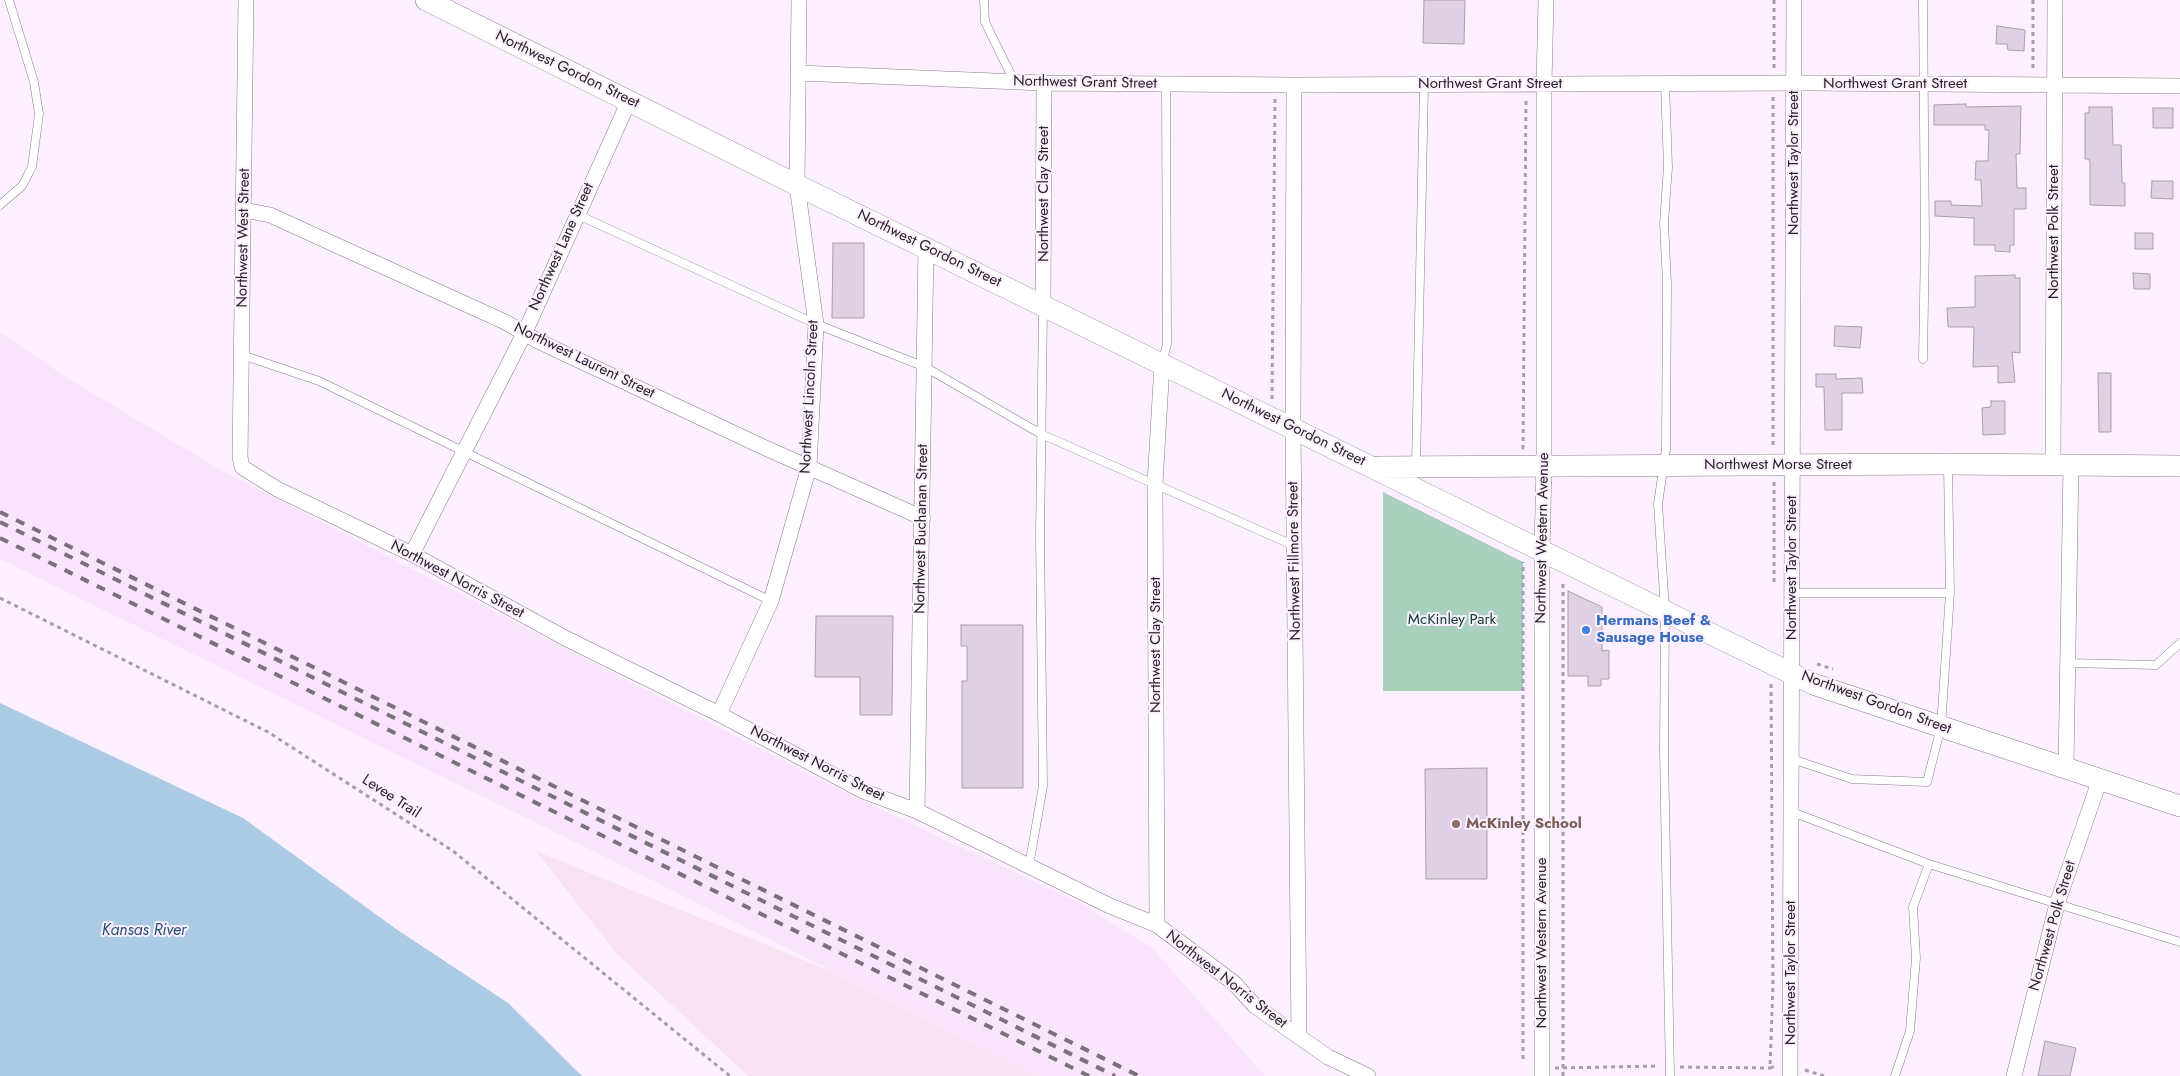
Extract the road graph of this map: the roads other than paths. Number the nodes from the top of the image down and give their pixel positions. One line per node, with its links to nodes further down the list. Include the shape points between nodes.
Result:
1 (9, 0): 24 (lane, via 34,82 39,114 32,167 22,186)
2 (246, 0): 25 (street, Northwest West Street)
3 (426, 0): 22 (main road, Northwest Gordon Street)
4 (799, 0): 10 (street)
5 (984, 0): 11 (lane, via 985,22)
6 (1546, 0): 15 (street, Northwest Western Avenue)
7 (1794, 0): 13 (street, Northwest Taylor Street)
8 (1922, 0): 20 (lane)
9 (2055, 0): 17 (street, Northwest Polk Street)
10 (799, 73): 11 (street, Northwest Grant Street); 23 (street)
11 (1014, 82): 12 (street, Northwest Grant Street)
12 (1044, 83): 14 (street, Northwest Grant Street); 28 (street, Northwest Clay Street)
13 (1794, 83): 16 (street, Northwest Grant Street); 20 (street, Northwest Grant Street); 38 (street, Northwest Taylor Street)
14 (1166, 84): 18 (street, Northwest Grant Street); 33 (lane, via 1167,344)
15 (1544, 84): 16 (street, Northwest Grant Street); 19 (street, Northwest Grant Street); 39 (street, Northwest Western Avenue)
16 (1665, 84): 43 (lane, via 1668,168 1664,222 1667,284)
17 (2055, 84): 20 (street, Northwest Grant Street); 21 (street, Northwest Grant Street); 41 (street, Northwest Polk Street)
18 (1294, 85): 19 (street, Northwest Grant Street); 35 (street, Northwest Fillmore Street)
19 (1424, 85): 42 (lane)
20 (1922, 85): 32 (lane)
21 (2180, 86)
22 (629, 100): 23 (main road, Northwest Gordon Street); 26 (street, Northwest Lane Street)
23 (797, 184): 27 (main road, Northwest Gordon Street); 29 (street, Northwest Lincoln Street)
24 (0, 206)
25 (244, 210): 30 (street, Northwest Laurent Street, via 270,215); 31 (street, Northwest West Street)
26 (576, 214): 29 (lane); 30 (street, Northwest Lane Street)
27 (926, 247): 28 (main road, Northwest Gordon Street); 34 (street, Northwest Buchanan Street)
28 (1043, 306): 33 (main road, Northwest Gordon Street); 36 (lane)
29 (816, 324): 34 (lane); 45 (street, Northwest Lincoln Street)
30 (524, 332): 37 (street, Northwest Lane Street); 45 (street, Northwest Laurent Street)
31 (242, 355): 37 (lane, via 319,381); 47 (street, Northwest West Street, via 240,457 242,466)
32 (1923, 359)
33 (1162, 364): 35 (main road, Northwest Gordon Street); 48 (street, Northwest Clay Street)
34 (925, 367): 36 (lane); 49 (street, Northwest Buchanan Street)
35 (1294, 429): 46 (main road, Northwest Gordon Street); 50 (street, Northwest Fillmore Street)
36 (1041, 434): 48 (lane); 69 (lane, via 1043,786)
37 (464, 452): 52 (street, Northwest Lane Street); 55 (lane)
38 (1779, 454): 40 (main road, Northwest Morse Street); 43 (main road, Northwest Morse Street); 53 (street, Northwest Taylor Street)
39 (1544, 457): 42 (main road, Northwest Morse Street); 43 (main road, Northwest Morse Street); 51 (street, Northwest Western Avenue)
40 (1948, 464): 41 (main road, Northwest Morse Street); 54 (lane)
41 (2062, 465): 44 (main road, Northwest Morse Street); 58 (street, Northwest Polk Street)
42 (1416, 466): 46 (main road, Northwest Morse Street)
43 (1664, 466): 56 (lane, via 1658,504)
44 (2180, 466)
45 (809, 467): 49 (street, Northwest Laurent Street); 55 (street, Northwest Lincoln Street)
46 (1375, 467): 51 (main road, Northwest Gordon Street)
47 (251, 472): 52 (street, Northwest Norris Street, via 277,489)
48 (1155, 484): 50 (lane); 71 (street, Northwest Clay Street)
49 (923, 518): 66 (street, Northwest Buchanan Street)
50 (1294, 546): 73 (street, Northwest Fillmore Street)
51 (1542, 550): 56 (main road, Northwest Gordon Street); 74 (street, Northwest Western Avenue)
52 (412, 554): 60 (street, Northwest Norris Street, via 565,638)
53 (1792, 593): 54 (lane); 59 (street, Northwest Taylor Street)
54 (1950, 593): 61 (lane)
55 (771, 601): 60 (street, Northwest Lincoln Street)
56 (1665, 610): 59 (main road, Northwest Gordon Street); 76 (lane, via 1664,752)
57 (2180, 643): 58 (lane, via 2156,664)
58 (2069, 663): 63 (street, Northwest Polk Street)
59 (1792, 673): 61 (main road, Northwest Gordon Street, via 1813,684); 62 (street, Northwest Taylor Street)
60 (719, 714): 66 (street, Northwest Norris Street, via 864,791)
61 (1941, 727): 62 (lane, via 1927,782 1852,779); 63 (main road, Northwest Gordon Street)
62 (1792, 759): 67 (street, Northwest Taylor Street)
63 (2066, 767): 64 (main road, Northwest Gordon Street)
64 (2100, 779): 65 (main road, Northwest Gordon Street); 70 (street, Northwest Polk Street)
65 (2180, 806)
66 (917, 811): 69 (street, Northwest Norris Street)
67 (1792, 812): 68 (lane); 77 (street, Northwest Taylor Street)
68 (1929, 864): 70 (lane); 78 (lane, via 1914,907 1916,958 1910,1031)
69 (1029, 866): 71 (street, Northwest Norris Street)
70 (2057, 904): 72 (lane); 79 (street, Northwest Polk Street)
71 (1157, 925): 73 (street, Northwest Norris Street, via 1234,983 1255,1006)
72 (2180, 942)
73 (1299, 1036): 75 (street, Northwest Norris Street, via 1328,1057)
74 (1542, 1072)
75 (1368, 1076)
76 (1670, 1076)
77 (1790, 1076)
78 (1895, 1076)
79 (2014, 1076)

